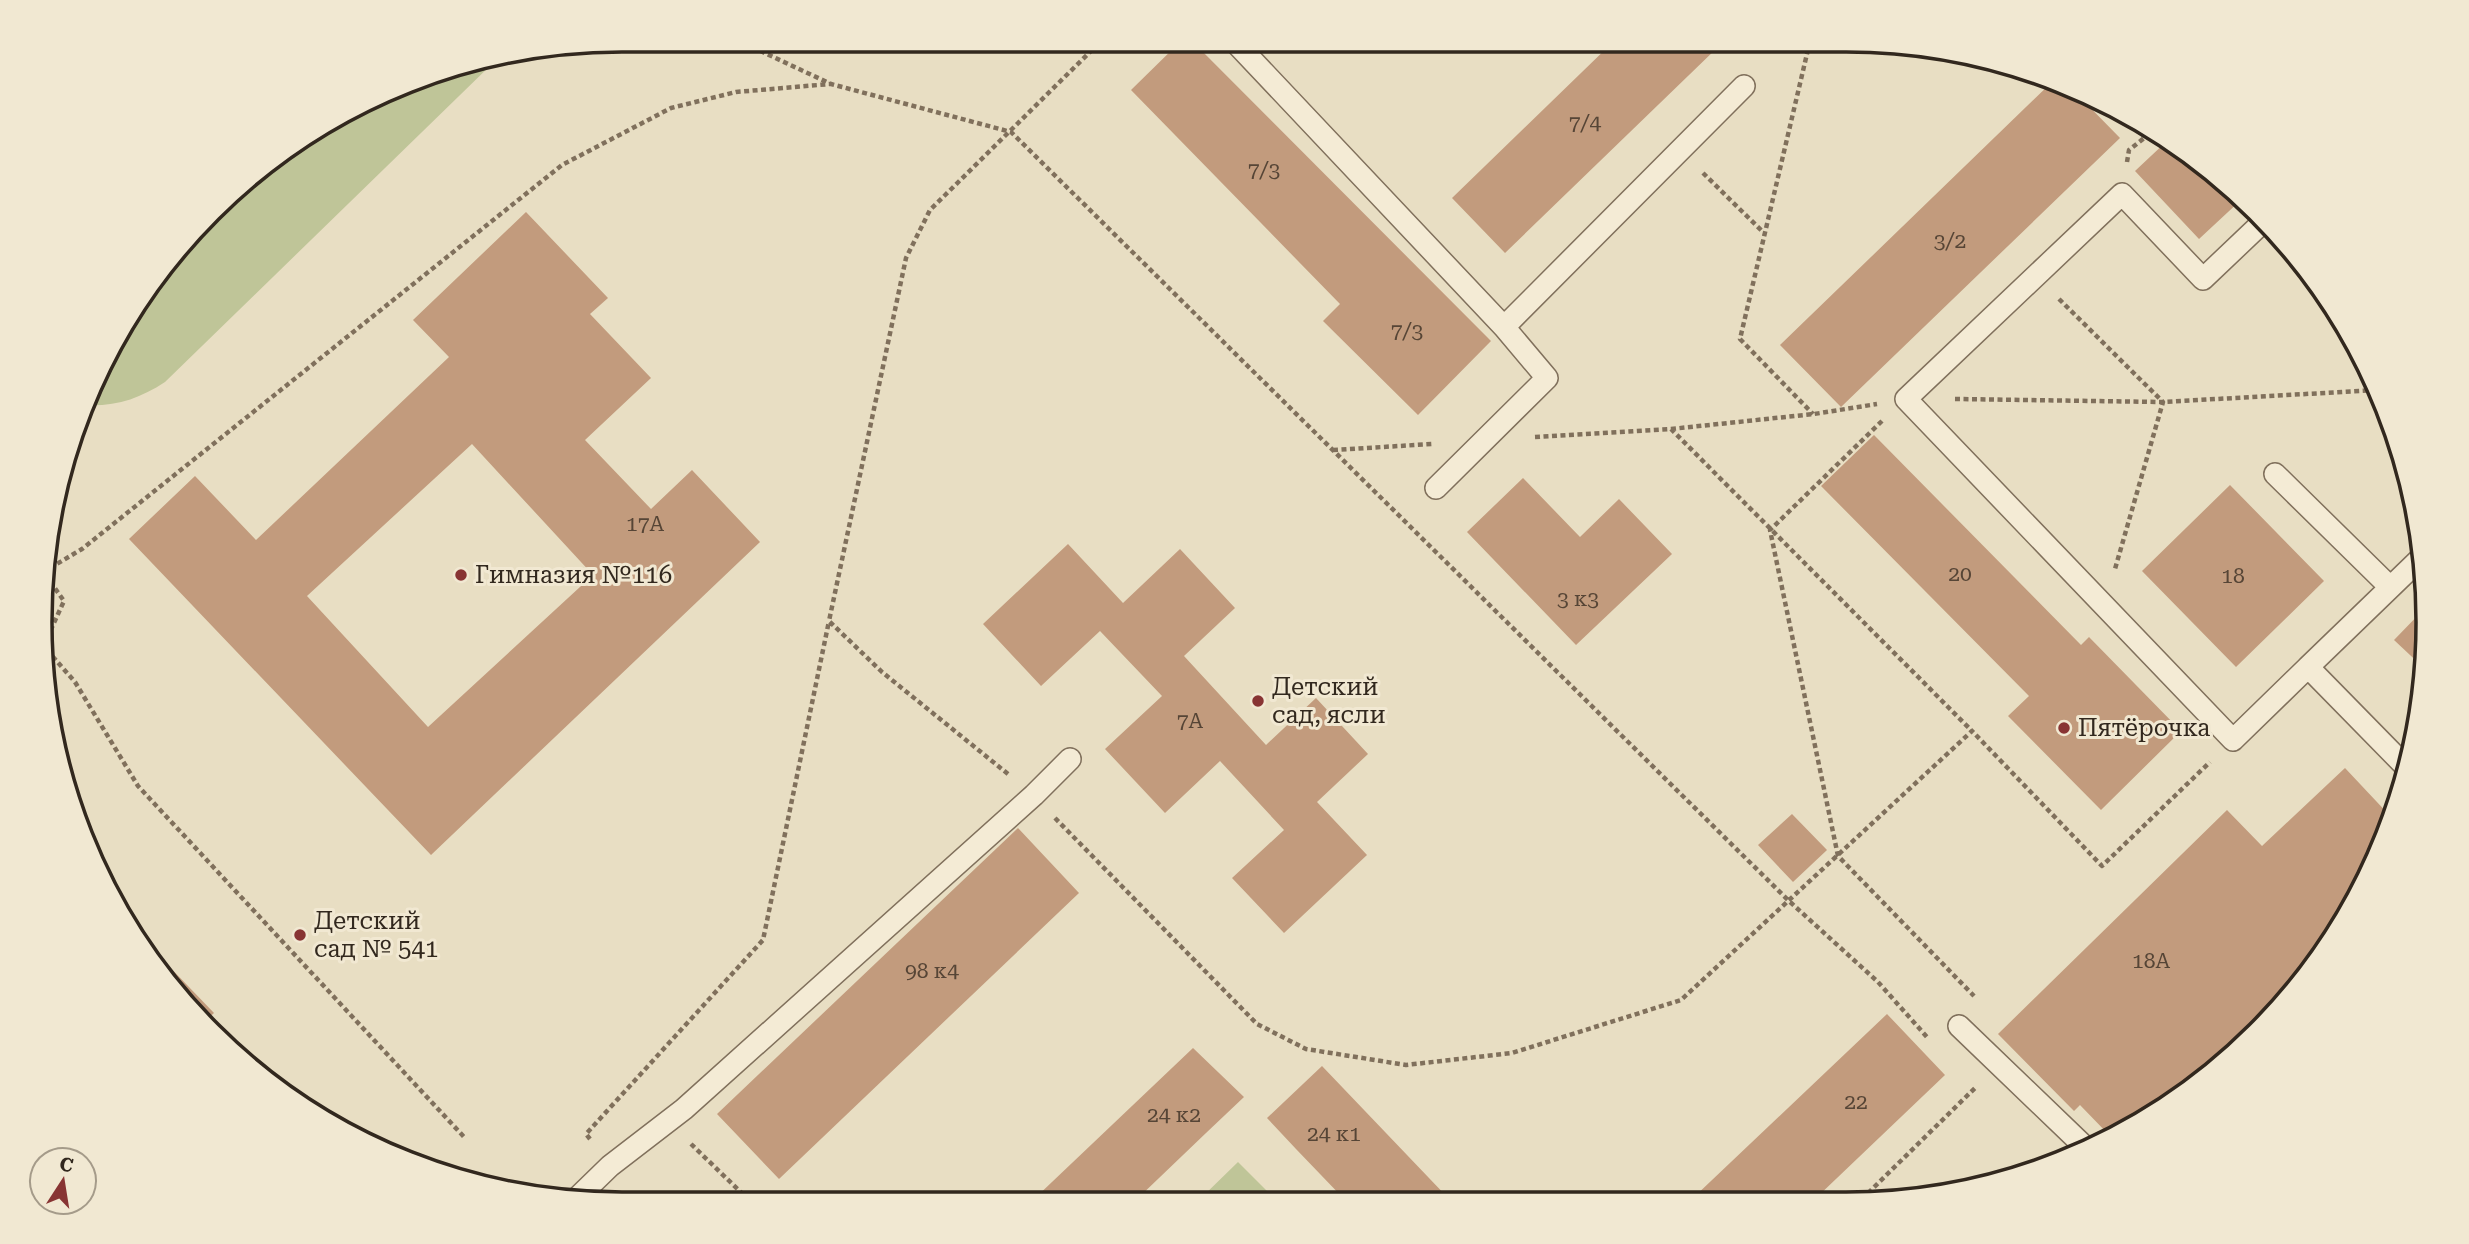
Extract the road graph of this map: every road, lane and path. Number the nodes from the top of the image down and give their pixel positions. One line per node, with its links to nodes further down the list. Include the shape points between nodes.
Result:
1 (763, 52): 5 (path)
2 (1090, 52): 7 (path)
3 (1244, 52): 14 (lane)
4 (1807, 52): 12 (path)
5 (831, 84): 7 (path); 25 (path, via 736,92 671,108 562,165 82,549)
6 (1744, 86): 9 (lane)
7 (1011, 132): 21 (path); 30 (path, via 930,210 906,258)
8 (2145, 137): 10 (path, via 2129,150)
9 (1681, 150): 12 (path); 14 (lane)
10 (2122, 194): 11 (lane, via 2203,279); 13 (lane)
11 (2257, 227)
12 (1765, 234): 18 (path, via 1740,339)
13 (2036, 276): 16 (lane); 17 (path)
14 (1504, 327): 20 (lane, via 1548,378)
15 (2367, 391): 17 (path)
16 (1906, 398): 17 (path); 18 (path); 24 (path); 29 (lane)
17 (2163, 402): 29 (path)
18 (1814, 415): 19 (path)
19 (1671, 429): 20 (path); 24 (path)
20 (1484, 440): 21 (path); 23 (lane)
21 (1333, 450): 40 (path)
22 (2275, 474): 28 (lane)
23 (1436, 488)
24 (1770, 530): 34 (path); 39 (path)
25 (56, 565)
26 (2413, 565): 28 (lane)
27 (54, 587): 31 (path, via 64,601)
28 (2390, 587): 33 (lane)
29 (2104, 605): 35 (lane)
30 (829, 621): 38 (path, via 882,672); 47 (path, via 763,940 586,1134)
31 (52, 627)
32 (54, 658): 45 (path, via 75,682 138,786)
33 (2308, 667): 35 (lane); 37 (lane)
34 (1972, 732): 35 (path, via 2102,866); 39 (path)
35 (2233, 740)
36 (1070, 759): 38 (lane)
37 (2399, 760)
38 (1034, 795): 40 (path, via 1257,1024 1307,1049 1406,1065 1511,1054 1681,1000); 44 (lane, via 684,1108)
39 (1838, 856): 40 (path); 42 (path, via 1982,1004)
40 (1789, 901): 41 (path)
41 (1878, 982)
42 (1959, 1026): 46 (lane)
43 (1976, 1087): 49 (path)
44 (666, 1119): 47 (lane); 50 (path)
45 (465, 1138)
46 (2079, 1142)
47 (610, 1166): 48 (lane)
48 (586, 1190)
49 (1870, 1191)
50 (741, 1192)

